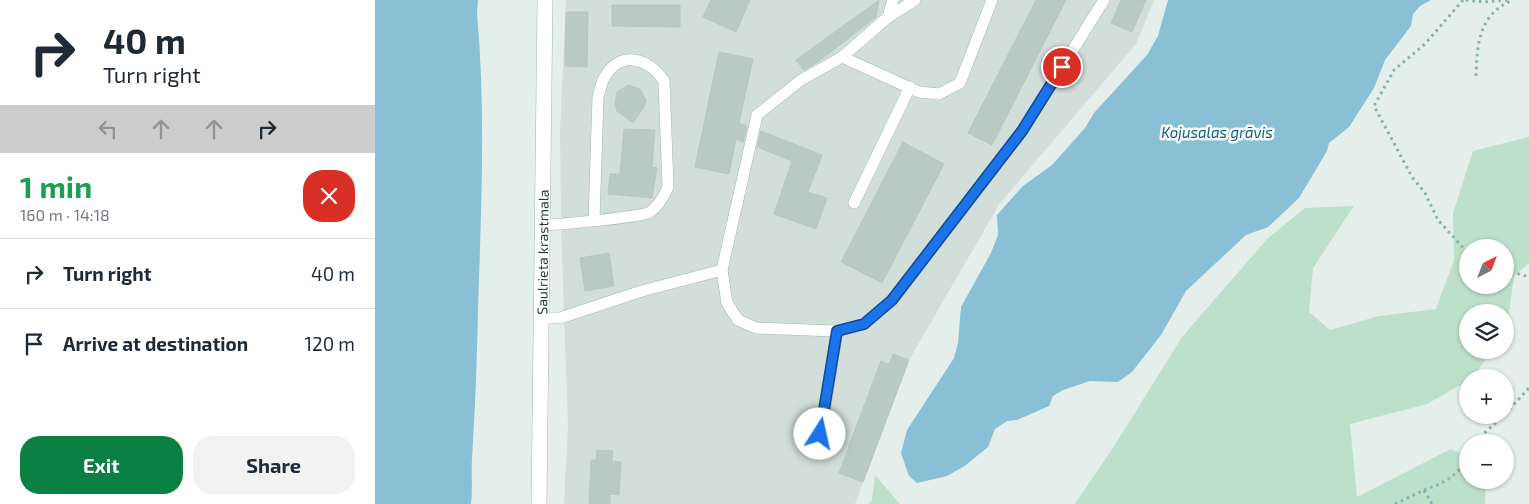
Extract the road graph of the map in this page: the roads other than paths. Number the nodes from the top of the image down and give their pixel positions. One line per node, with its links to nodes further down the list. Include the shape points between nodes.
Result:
1 (545, 0): 11 (street, Saulrieta krastmala)
2 (893, 0): 6 (lane)
3 (915, 0): 6 (lane)
4 (992, 0): 8 (lane, via 959,83 939,94)
5 (1104, 0): 14 (lane, via 1022,131 892,300 864,324)
6 (888, 17): 7 (lane)
7 (842, 56): 8 (lane); 12 (lane, via 801,80 757,114)
8 (910, 88): 9 (lane)
9 (854, 203)
10 (594, 220): 10 (lane, via 598,98 604,78 614,67 629,60 644,61 656,68 664,81 668,187 661,201 649,213); 11 (lane)
11 (543, 225): 13 (street, Saulrieta krastmala)
12 (723, 270): 13 (lane, via 642,290 560,318); 14 (lane, via 727,303 738,320 756,328)
13 (541, 318): 16 (street, Saulrieta krastmala)
14 (837, 331): 15 (lane)
15 (818, 452)
16 (539, 504)

